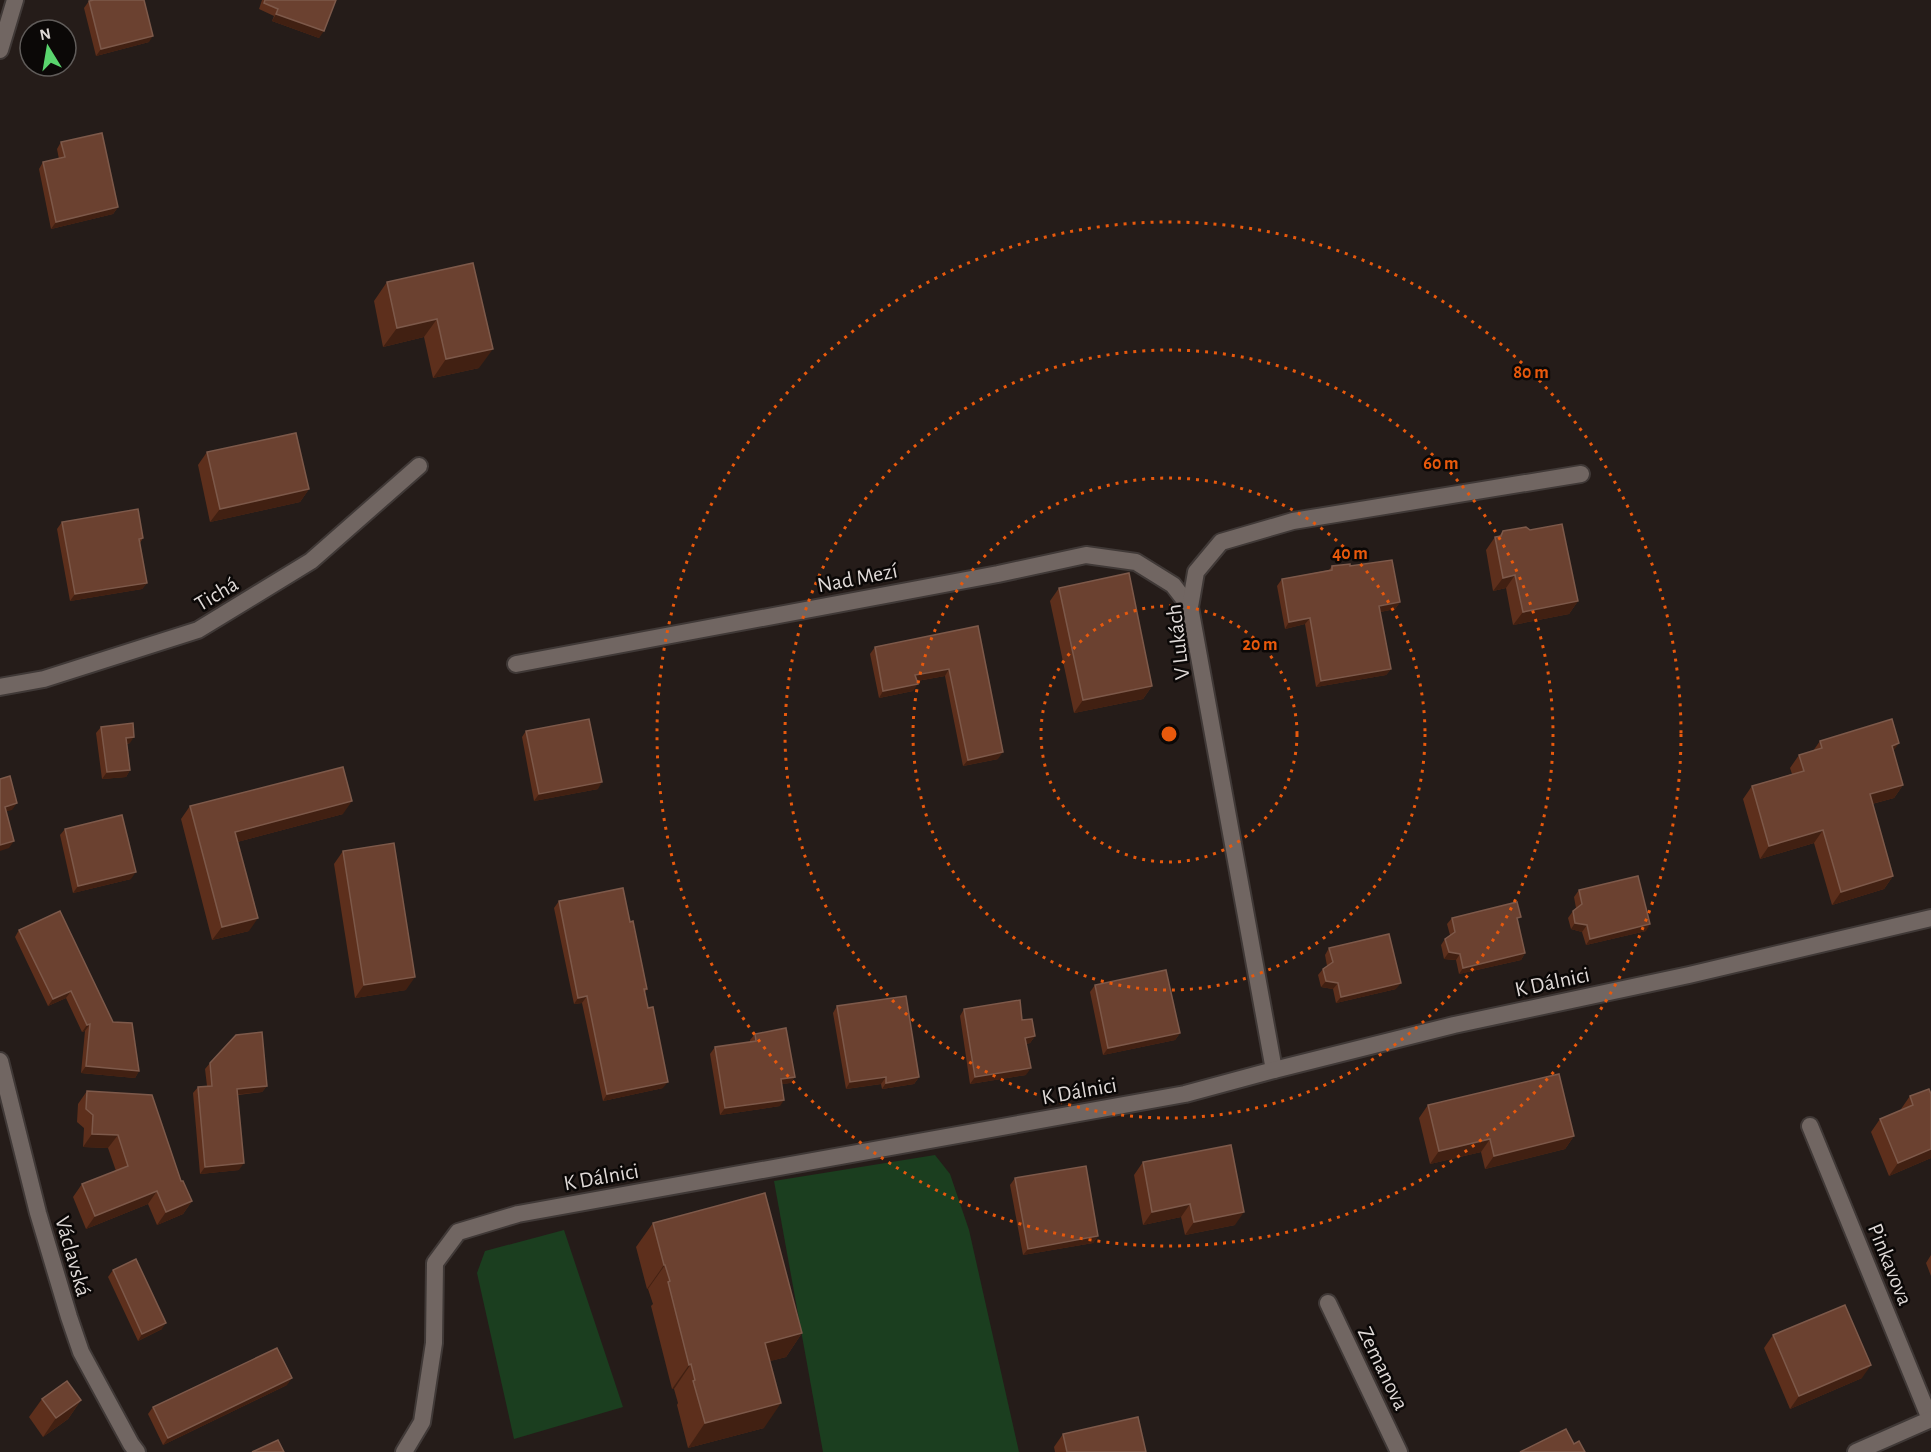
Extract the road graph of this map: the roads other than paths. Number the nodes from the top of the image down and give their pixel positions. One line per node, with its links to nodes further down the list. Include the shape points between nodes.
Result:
1 (15, 0): 2 (street)
2 (0, 50)
3 (419, 466): 7 (street, Tichá, via 311,561 198,630 44,680)
4 (1581, 474): 5 (street, V Lukách, via 1293,522 1221,542 1196,572)
5 (1190, 608): 6 (street, Nad Mezí, via 1173,585 1136,562 1086,555); 10 (street, V Lukách)
6 (516, 664)
7 (0, 687)
8 (1931, 918): 10 (street, K Dálnici, via 1454,1025)
9 (0, 1061): 14 (street, Václavská, via 38,1213 81,1352)
10 (1274, 1070): 15 (street, K Dálnici, via 1185,1094 518,1214 458,1232 435,1263 434,1342 422,1422)
11 (1810, 1126): 13 (street, Pinkavova)
12 (1328, 1304): 16 (street, Zemanova)
13 (1930, 1419): 17 (street)
14 (137, 1452)
15 (404, 1452)
16 (1400, 1452)
17 (1856, 1452)

